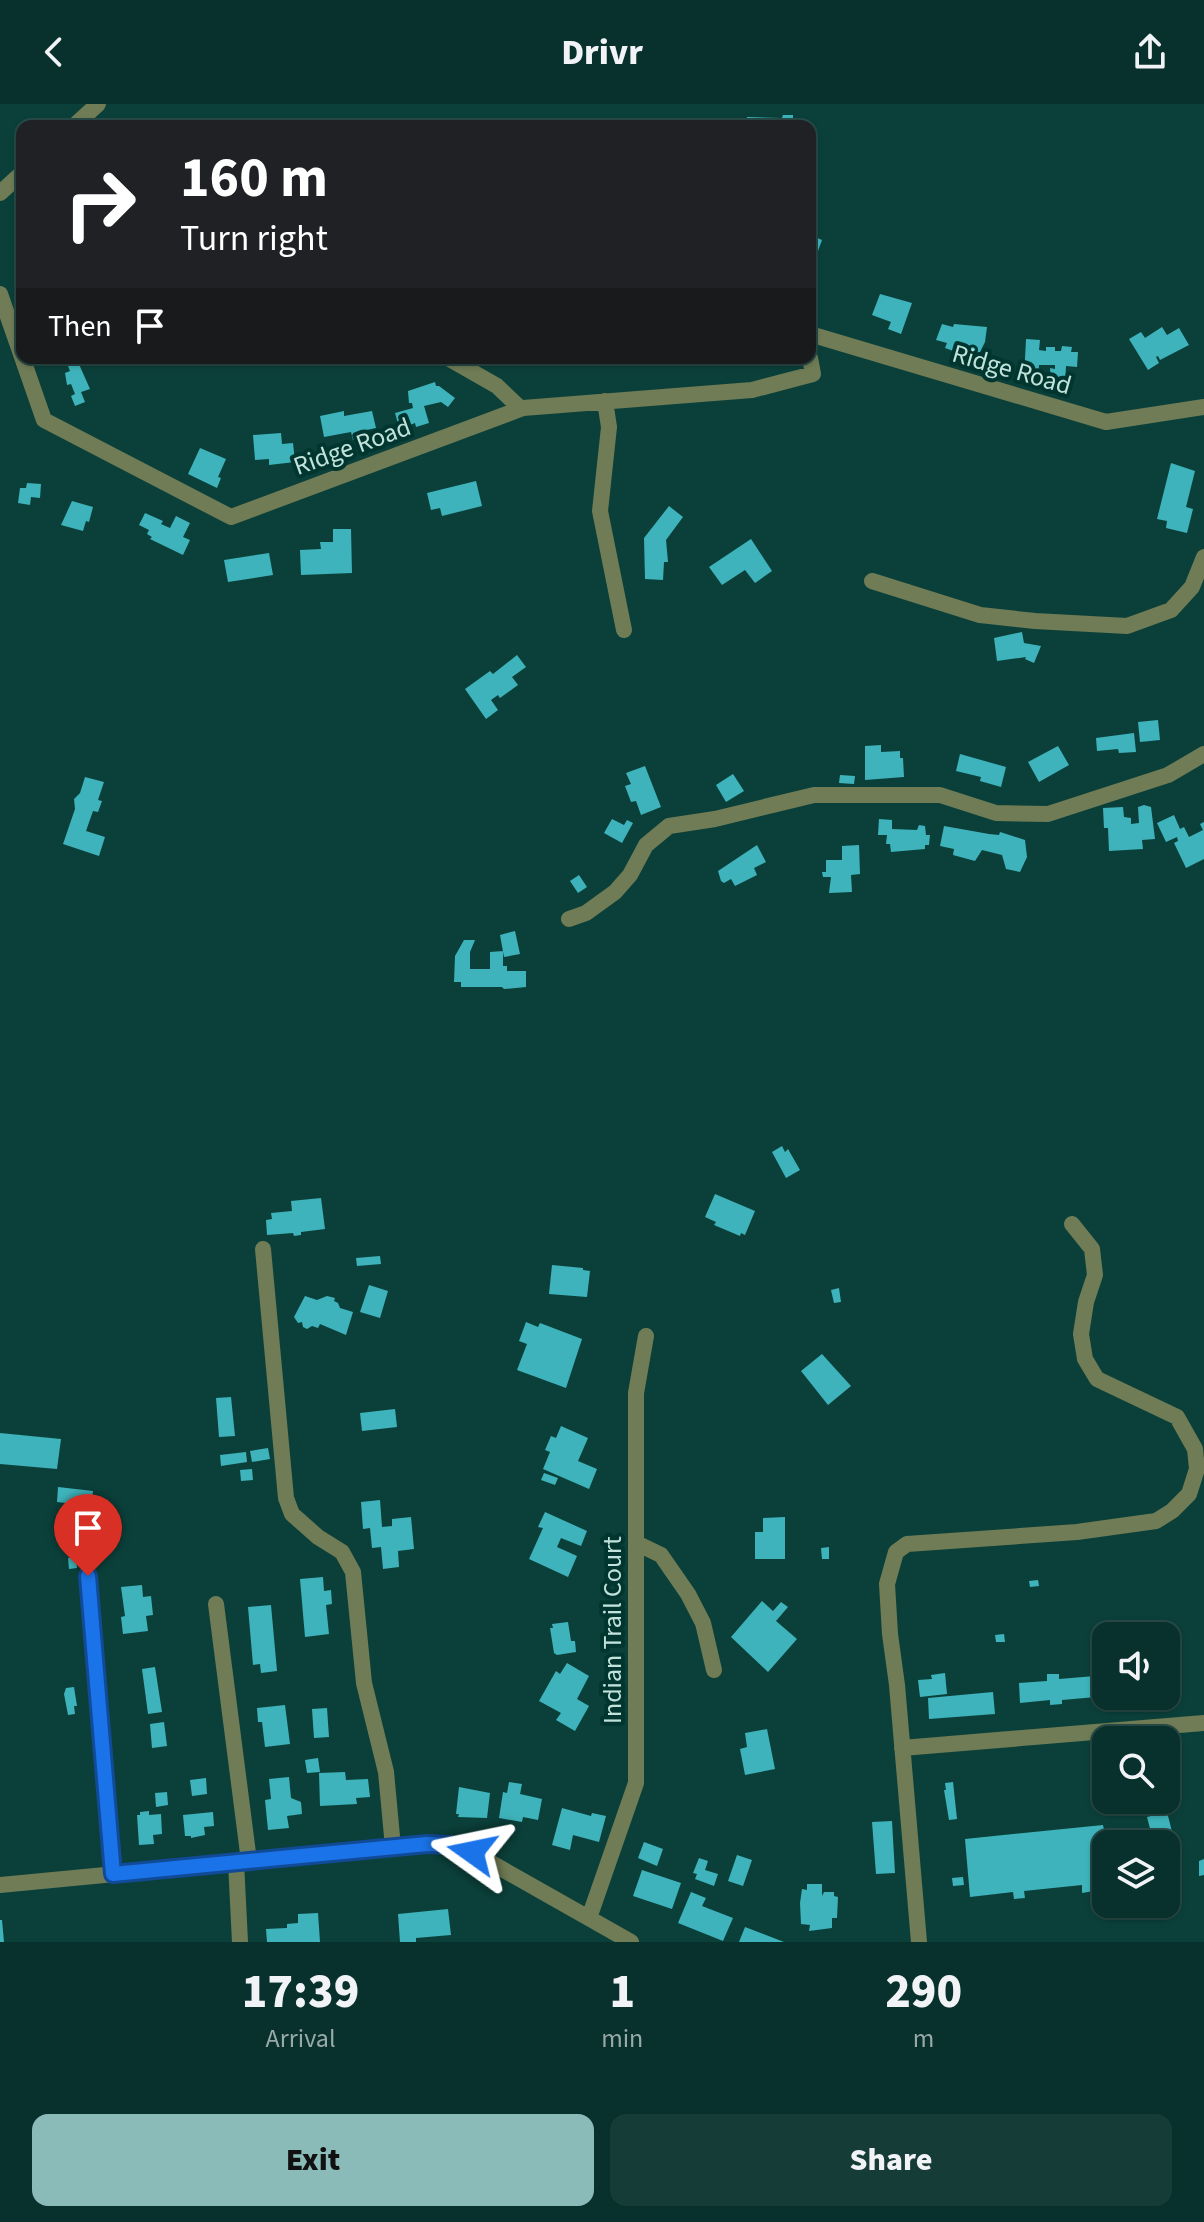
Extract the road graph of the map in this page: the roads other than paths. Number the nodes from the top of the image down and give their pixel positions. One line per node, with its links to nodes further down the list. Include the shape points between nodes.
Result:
1 (98, 104): 2 (street)
2 (81, 120)
3 (16, 178): 4 (street)
4 (0, 193)
5 (0, 294): 7 (street, Ridge Road)
6 (816, 336): 12 (street, Ridge Road, via 1106,422)
7 (16, 340)
8 (24, 364): 13 (street, Ridge Road, via 44,420 231,517)
9 (458, 364): 13 (street, via 497,386)
10 (811, 364): 11 (street, Ridge Road, via 813,374 752,390)
11 (605, 401): 13 (street, Ridge Road); 16 (street, via 609,427 600,511)
12 (1204, 407)
13 (521, 409)
14 (1204, 557): 15 (street, via 1192,587 1171,610 1127,626 980,615)
15 (872, 581)
16 (624, 630)
17 (1204, 754): 18 (street, via 1168,775 1048,814 996,813 940,795 814,795 669,826 646,845 615,892)
18 (569, 919)
19 (1072, 1224): 27 (street, via 1092,1249 1095,1275 1081,1334 1085,1359 1097,1379 1177,1417 1195,1449 1197,1469 1189,1494 1156,1521 907,1544 896,1552 887,1584)
20 (263, 1249): 28 (street, via 286,1498 292,1514 342,1552 353,1572 364,1683 386,1772)
21 (646, 1336): 22 (street, Indian Trail Court, via 636,1393)
22 (636, 1543): 25 (street, via 661,1555 688,1594 703,1623); 32 (street, Indian Trail Court, via 636,1783)
23 (88, 1576): 30 (street)
24 (216, 1604): 29 (street)
25 (714, 1670)
26 (1204, 1723): 27 (street)
27 (902, 1748): 35 (street)
28 (393, 1847): 29 (street); 32 (street, via 450,1845 472,1852)
29 (242, 1861): 30 (street); 33 (street)
30 (113, 1874): 31 (street)
31 (0, 1885)
32 (589, 1918): 34 (street)
33 (240, 1942)
34 (631, 1942)
35 (919, 1942)

